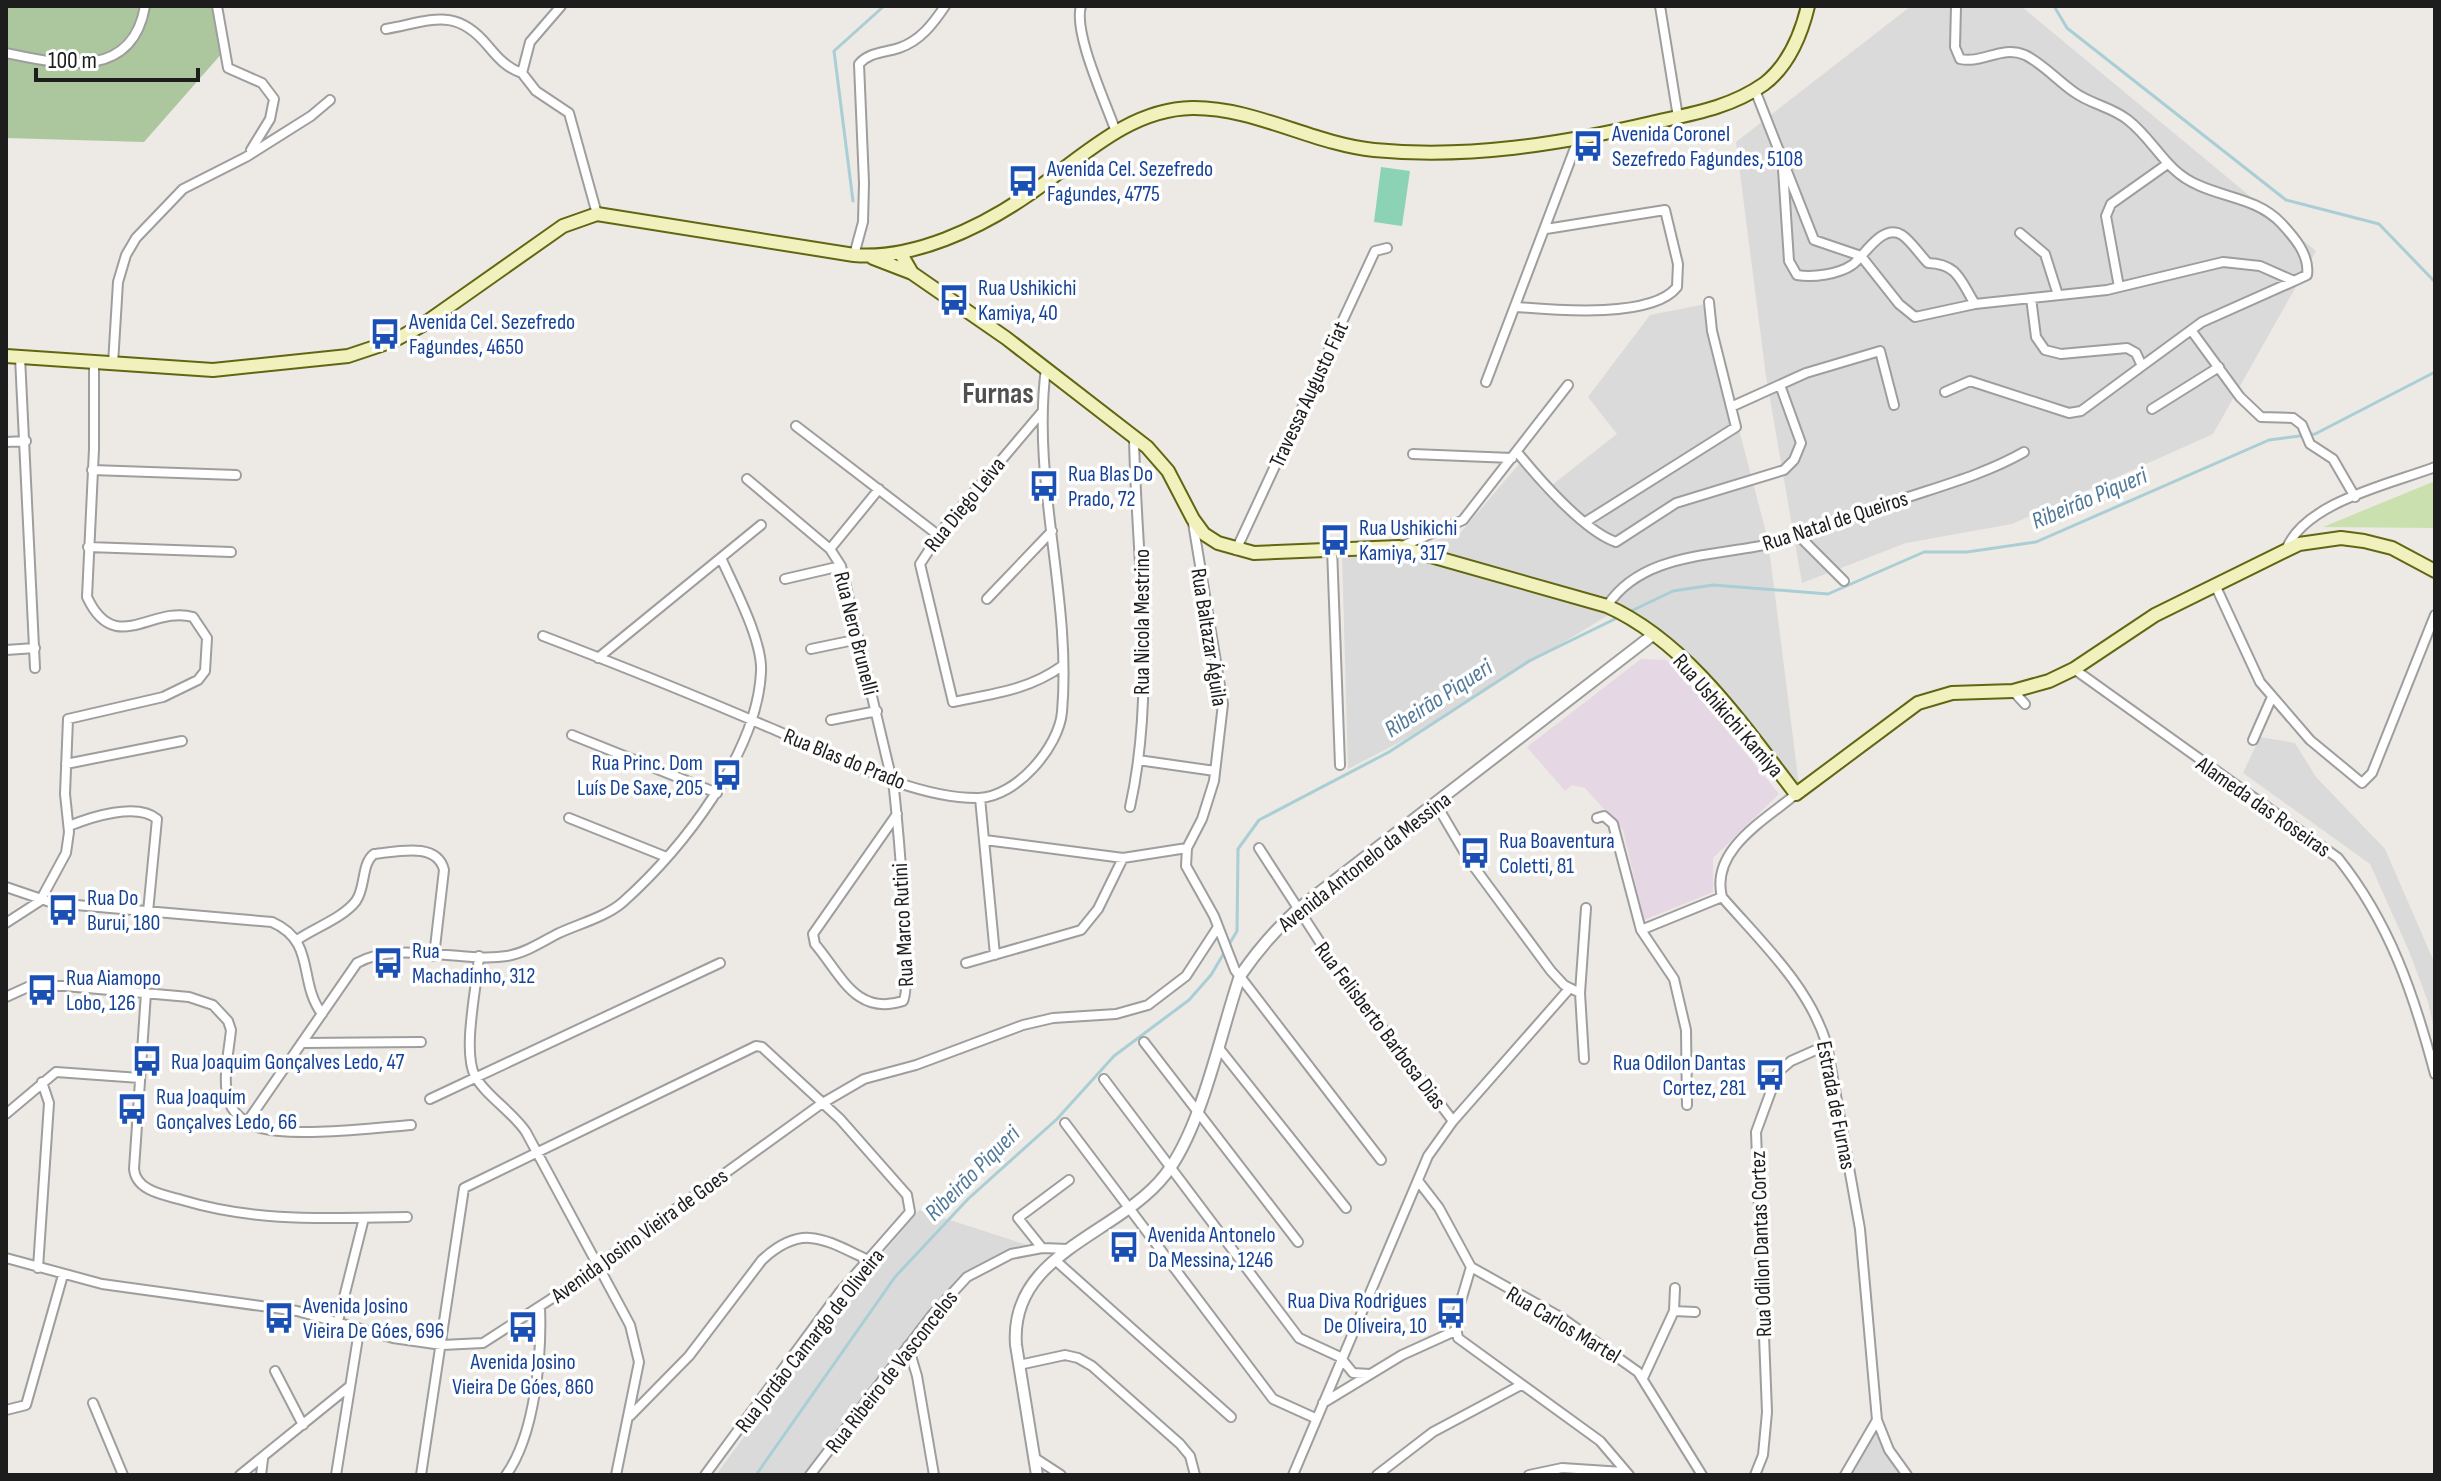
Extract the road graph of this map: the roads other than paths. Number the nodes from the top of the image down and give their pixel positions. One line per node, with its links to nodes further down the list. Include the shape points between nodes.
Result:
1 (145, 6): 10 (street, via 131,40 105,59 62,65)
2 (217, 6): 17 (street, via 228,68 262,83 274,99 270,119)
3 (561, 6): 11 (street, via 530,42)
4 (945, 6): 25 (street, via 912,42 859,64 863,222)
5 (1081, 6): 15 (street, via 1084,37)
6 (1660, 6): 14 (street)
7 (1808, 6): 12 (main road, via 1789,57)
8 (1956, 6): 19 (street, via 1955,47 1960,59 2001,51 2027,56 2076,94 2126,118)
9 (386, 29): 11 (street, via 457,20)
10 (6, 53)
11 (522, 73): 20 (street, via 536,91 569,113)
12 (1755, 90): 14 (main road, via 1737,102); 18 (street)
13 (330, 100): 17 (street)
14 (1678, 117): 16 (main road)
15 (1116, 132): 16 (main road, via 1165,112 1192,108 1373,150 1528,148); 24 (main road, via 1026,197)
16 (1578, 140): 21 (street)
17 (246, 157): 41 (street, via 183,189 136,238 118,282)
18 (1782, 160): 27 (street, via 1814,240); 27 (street, via 1789,261 1797,275 1812,277 1852,266)
19 (2166, 165): 30 (street, via 2198,185 2250,202 2279,221 2308,266 2307,275); 31 (street, via 2111,204 2106,216)
20 (597, 214): 25 (main road); 41 (main road, via 563,226 421,326 348,356 213,370)
21 (1546, 229): 36 (street); 36 (street, via 1665,210 1678,264 1675,291 1626,308)
22 (2020, 233): 32 (street, via 2045,254)
23 (1387, 248): 76 (street, Travessa Augusto Fiat, via 1375,251)
24 (908, 253): 26 (main road); 28 (main road); 29 (main road)
25 (854, 255): 26 (main road)
26 (871, 256): 28 (main road, Rua Ushikichi Kamiya)
27 (1861, 256): 35 (street, via 1908,314 1921,317); 35 (street, via 1865,247 1893,232 1901,234 1928,263 1953,269)
28 (912, 273): 29 (main road, Rua Ushikichi Kamiya)
29 (926, 281): 44 (main road, Rua Ushikichi Kamiya)
30 (2294, 281): 31 (street, via 2260,266 2223,262); 37 (street)
31 (2119, 287): 32 (street)
32 (2058, 295): 33 (street)
33 (2031, 298): 35 (street); 42 (street, via 2036,337 2045,350 2061,354 2127,348)
34 (1709, 302): 50 (street)
35 (1975, 304)
36 (1517, 307): 45 (street)
37 (2191, 330): 42 (street); 43 (street)
38 (6, 356): 39 (main road)
39 (20, 357): 40 (main road); 55 (street)
40 (94, 362): 41 (main road); 61 (street)
41 (113, 364)
42 (2142, 366): 48 (street, via 2081,411 2069,413 1970,381)
43 (2219, 367): 51 (street); 65 (street, via 2261,417 2293,418 2302,425 2310,444 2333,459)
44 (1046, 368): 52 (street); 54 (main road, Rua Ushikichi Kamiya)
45 (1486, 382)
46 (1568, 385): 59 (street)
47 (1780, 385): 49 (street, via 1880,351); 50 (street); 67 (street, via 1801,443 1784,470 1676,503 1616,542)
48 (1945, 392)
49 (1894, 405)
50 (1733, 406): 67 (street, via 1734,431 1699,447)
51 (2152, 409)
52 (1042, 412): 69 (street); 70 (street, Rua Diego Leiva)
53 (796, 426): 64 (street)
54 (1134, 436): 66 (main road, Rua Ushikichi Kamiya, via 1168,471); 107 (street, Rua Nicola Mestrino, via 1144,645)
55 (26, 441): 56 (street); 91 (street)
56 (6, 442)
57 (2024, 452): 71 (street, Rua Natal de Queiros)
58 (1413, 454): 59 (street)
59 (1514, 455): 67 (street); 73 (street, via 1463,520)
60 (2435, 467): 65 (street)
61 (92, 470): 62 (street); 72 (street)
62 (236, 475)
63 (747, 479): 75 (street, Rua Nero Brunelli)
64 (879, 489): 70 (street); 75 (street)
65 (2355, 497): 77 (street, via 2315,516)
66 (1193, 519): 76 (main road, Rua Ushikichi Kamiya, via 1204,534); 110 (street, Rua Baltazar Águila, via 1221,683)
67 (1587, 521)
68 (761, 525): 79 (street)
69 (1052, 531): 85 (street); 95 (street)
70 (938, 535): 95 (street, Rua Diego Leiva, via 920,564 953,702 1018,689)
71 (1799, 536): 83 (street); 86 (street, Rua Natal de Queiros, via 1672,562 1618,591)
72 (88, 547): 78 (street); 108 (street, via 88,599 106,622 122,628 177,615 193,617 207,638 205,671 181,691 68,719)
73 (1399, 547): 74 (main road, Rua Ushikichi Kamiya); 86 (main road, Rua Ushikichi Kamiya)
74 (1332, 548): 76 (main road, Rua Ushikichi Kamiya); 109 (street)
75 (830, 549): 80 (street, Rua Nero Brunelli)
76 (1236, 550)
77 (2286, 550): 81 (main road, Rua Ushikichi Kamiya, via 2320,539 2364,541 2405,553); 84 (main road, Rua Ushikichi Kamiya)
78 (231, 552)
79 (721, 558): 94 (street); 102 (street, via 761,663)
80 (841, 566): 82 (street); 90 (street, Rua Nero Brunelli)
81 (2435, 571)
82 (785, 579)
83 (1844, 581)
84 (2216, 587): 97 (main road, Rua Ushikichi Kamiya, via 2155,615); 99 (street, via 2248,659)
85 (987, 599)
86 (1609, 607): 88 (main road, Rua Ushikichi Kamiya)
87 (2435, 615): 99 (street, via 2365,783 2310,740)
88 (1654, 634): 113 (main road, Rua Ushikichi Kamiya, via 1696,672); 115 (street, Avenida Antonelo da Messina)
89 (543, 636): 94 (street, Rua Blas do Prado)
90 (859, 639): 92 (street); 101 (street, Rua Nero Brunelli)
91 (35, 648): 93 (street); 96 (street)
92 (811, 649)
93 (6, 650)
94 (598, 658): 102 (street, Rua Blas do Prado)
95 (1062, 666): 114 (street, via 1061,725 1047,752 1011,784)
96 (35, 668)
97 (2074, 669): 98 (main road, Rua Ushikichi Kamiya); 153 (street, Alameda das Roseiras, via 2338,858 2395,948)
98 (2013, 691): 100 (street); 113 (main road, Rua Ushikichi Kamiya, via 1952,693 1918,703)
99 (2272, 697): 105 (street)
100 (2025, 704)
101 (877, 711): 103 (street); 111 (street, Rua Nero Brunelli)
102 (751, 719): 111 (street, Rua Blas do Prado); 112 (street)
103 (831, 720)
104 (572, 735): 112 (street)
105 (2253, 740)
106 (182, 741): 108 (street)
107 (1138, 760): 110 (street); 116 (street, Rua Nicola Mestrino)
108 (66, 764): 120 (street)
109 (1340, 765)
110 (1215, 771): 122 (street, Rua Baltazar Águila, via 1202,819)
111 (891, 779): 114 (street, Rua Blas do Prado); 117 (street, Rua Marco Rutini)
112 (717, 793): 124 (street)
113 (1796, 794): 127 (street, via 1730,851 1720,872)
114 (980, 798): 121 (street)
115 (1436, 804): 130 (street, Avenida Antonelo da Messina); 142 (street, via 1497,900)
116 (1130, 807)
117 (897, 814): 117 (street, Rua Marco Rutini, via 908,993 899,1002 874,1006 860,998 815,944 813,934)
118 (569, 818): 124 (street)
119 (1597, 818): 134 (street, via 1608,818 1619,838)
120 (69, 826): 128 (street, via 66,853); 131 (street, via 94,817 142,812 157,819)
121 (985, 840): 125 (street); 136 (street)
122 (1187, 848): 125 (street); 133 (street, via 1186,866)
123 (1259, 848): 130 (street, Rua Felisberto Barbosa Dias)
124 (664, 856): 138 (street, via 614,908 519,952)
125 (1123, 858): 136 (street, via 1085,927)
126 (6, 887): 128 (street)
127 (1722, 897): 134 (street); 150 (street, Estrada de Furnas, via 1804,993)
128 (40, 901): 131 (street); 132 (street)
129 (1586, 908): 144 (street)
130 (1298, 909): 141 (street, Avenida Antonelo da Messina); 163 (street, Rua Felisberto Barbosa Dias, via 1344,979)
131 (148, 912): 135 (street, via 265,920)
132 (6, 923)
133 (1218, 927): 141 (street); 159 (street, Avenida Josino Vieira de Goes, via 1186,976 1148,1005 1023,1025 864,1079)
134 (1641, 930): 160 (street, via 1674,979 1686,1030)
135 (297, 940): 137 (street, via 354,903 368,858 374,854 431,852 440,857 444,870); 146 (street, via 308,989)
136 (995, 955): 140 (street)
137 (434, 956): 138 (street); 146 (street, via 386,954 361,961)
138 (479, 956): 155 (street, via 470,1056)
139 (720, 963): 155 (street)
140 (966, 963)
141 (1240, 976): 151 (street, Avenida Antonelo da Messina); 168 (street)
142 (1569, 989): 144 (street); 163 (street)
143 (146, 993): 145 (street, via 30,986); 154 (street); 164 (street, via 204,1000 228,1021 227,1095)
144 (1580, 993): 152 (street)
145 (6, 997)
146 (322, 1014): 149 (street)
147 (421, 1042): 149 (street)
148 (1144, 1042): 161 (street)
149 (302, 1043): 164 (street)
150 (1827, 1045): 208 (street, Estrada de Furnas, via 1860,1229); 230 (street, Rua Odilon Dantas Cortez, via 1778,1072 1756,1132 1767,1412 1763,1455)
151 (1218, 1047): 161 (street, Avenida Antonelo da Messina); 173 (street)
152 (1584, 1059)
153 (2435, 1074)
154 (140, 1078): 157 (street, via 56,1072); 175 (street, via 134,1169 145,1187 252,1217)
155 (476, 1078): 158 (street); 167 (street, via 509,1110)
156 (1104, 1079): 169 (street)
157 (42, 1082): 162 (street); 184 (street, via 49,1103)
158 (430, 1099)
159 (821, 1104): 167 (street, via 756,1046); 180 (street, Rua Jordão Camargo de Oliveira, via 849,1129 911,1205); 182 (street, Avenida Josino Vieira de Goes)
160 (1687, 1105)
161 (1197, 1109): 169 (street, Avenida Antonelo da Messina); 176 (street)
162 (6, 1114)
163 (1453, 1121): 171 (street, via 1428,1156)
164 (247, 1122): 166 (street, via 258,1128 309,1130)
165 (1065, 1123): 172 (street)
166 (411, 1125)
167 (535, 1153): 182 (street); 193 (street, via 464,1188)
168 (1381, 1160)
169 (1171, 1165): 172 (street, Avenida Antonelo da Messina); 195 (street, via 1299,1338)
170 (1069, 1180): 177 (street, via 1018,1218)
171 (1419, 1182): 183 (street); 195 (street)
172 (1129, 1205): 178 (street, Avenida Antonelo da Messina); 207 (street, via 1273,1399)
173 (1346, 1208)
174 (407, 1217): 175 (street)
175 (364, 1218): 190 (street)
176 (1298, 1242)
177 (1042, 1248): 178 (street, Rua Ribeiro de Vasconcelos); 194 (street, Rua Ribeiro de Vasconcelos, via 1011,1254 975,1271)
178 (1068, 1249): 181 (street, Avenida Antonelo da Messina)
179 (6, 1258): 184 (street, Avenida Josino Vieira de Goes)
180 (868, 1260): 205 (street, via 812,1237 777,1247 677,1371); 220 (street, Rua Jordão Camargo de Oliveira)
181 (1055, 1260): 196 (street, Avenida Antonelo da Messina, via 1030,1286 1017,1315); 206 (street)
182 (596, 1266): 187 (street, Avenida Josino Vieira de Goes); 205 (street, via 638,1348)
183 (1471, 1267): 192 (street); 199 (street, Rua Carlos Martel, via 1562,1318)
184 (38, 1268): 185 (street, Avenida Josino Vieira de Goes)
185 (63, 1275): 190 (street, Avenida Josino Vieira de Goes, via 245,1301); 204 (street, via 26,1405)
186 (1675, 1288): 188 (street)
187 (540, 1307): 193 (street, Avenida Josino Vieira de Goes, via 483,1343); 218 (street, via 528,1426)
188 (1674, 1311): 189 (street); 199 (street)
189 (1695, 1312)
190 (337, 1325): 191 (street, Avenida Josino Vieira de Goes)
191 (359, 1331): 193 (street, Avenida Josino Vieira de Goes); 201 (street)
192 (1455, 1331): 198 (street); 200 (street, via 1469,1348)
193 (442, 1345): 217 (street)
194 (908, 1346): 221 (street, Rua Ribeiro de Vasconcelos); 222 (street)
195 (1340, 1357): 198 (street, via 1353,1373); 203 (street)
196 (1019, 1365): 210 (street, Avenida Antonelo da Messina); 225 (street, via 1065,1355 1087,1363 1180,1444)
197 (275, 1371): 209 (street)
198 (1370, 1374): 203 (street)
199 (1643, 1378): 229 (street, Rua Carlos Martel)
200 (1521, 1385): 212 (street, via 1600,1441); 227 (street, via 1433,1432)
201 (350, 1386): 209 (street); 216 (street)
202 (93, 1403): 213 (street)
203 (1323, 1403): 207 (street)
204 (6, 1410)
205 (629, 1416): 219 (street)
206 (1231, 1417)
207 (1315, 1418): 226 (street)
208 (1877, 1420): 231 (street); 232 (street, Estrada de Furnas)
209 (303, 1425): 211 (street)
210 (1035, 1458): 223 (street, Avenida Antonelo da Messina); 224 (street)
211 (263, 1459): 214 (street); 215 (street)
212 (1626, 1474): 228 (street, via 1562,1468)
213 (123, 1475)
214 (240, 1475)
215 (261, 1475)
216 (336, 1475)
217 (421, 1475)
218 (506, 1475)
219 (616, 1475)
220 (705, 1475)
221 (810, 1475)
222 (934, 1475)
223 (1037, 1475)
224 (1061, 1475)
225 (1195, 1475)
226 (1293, 1475)
227 (1377, 1475)
228 (1529, 1475)
229 (1702, 1475)
230 (1755, 1475)
231 (1845, 1475)
232 (1907, 1475)

